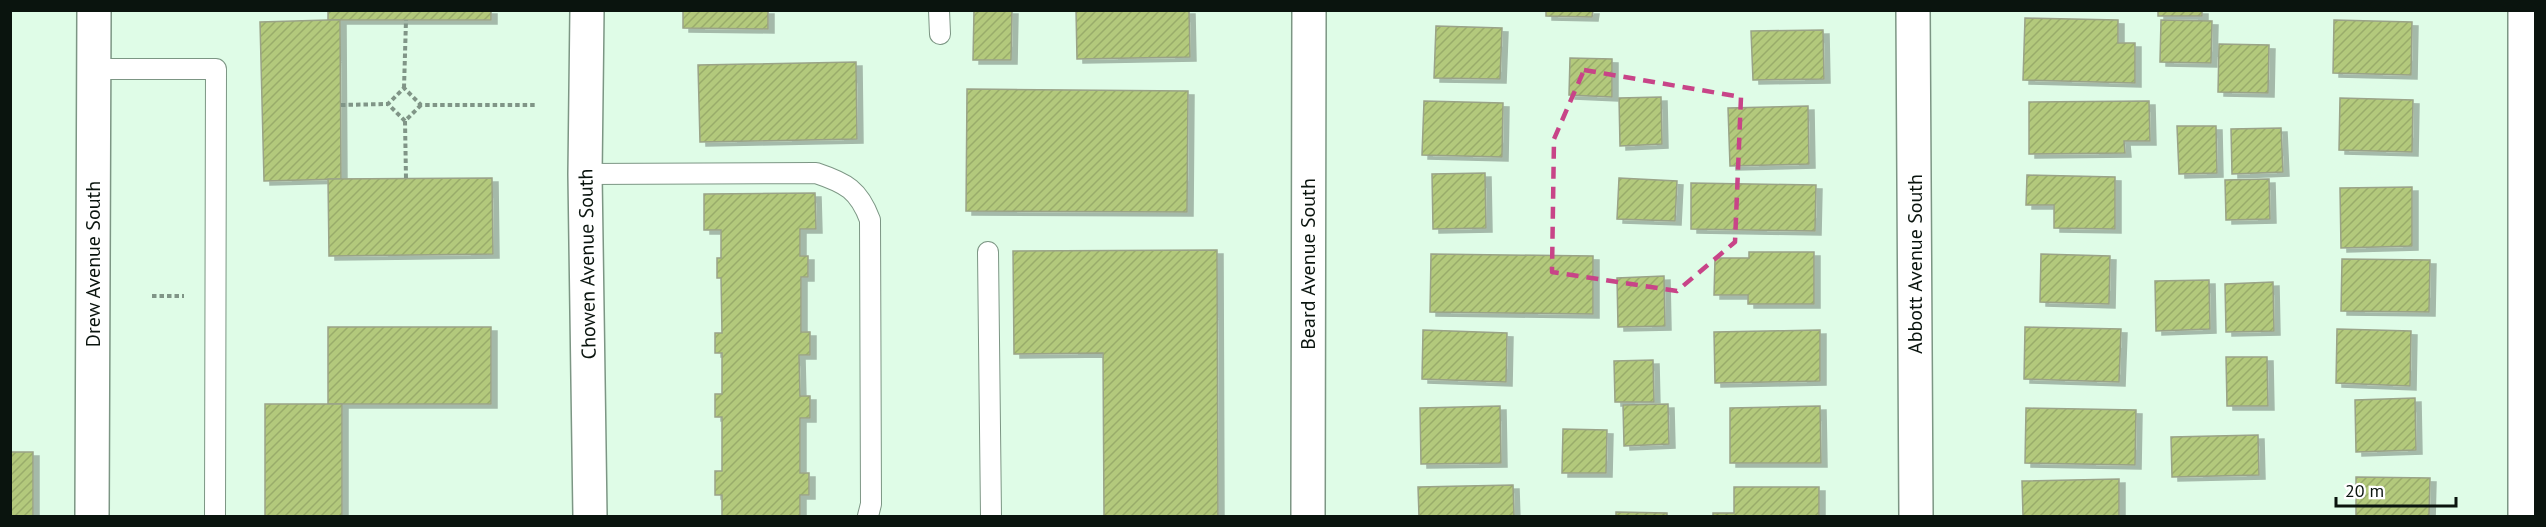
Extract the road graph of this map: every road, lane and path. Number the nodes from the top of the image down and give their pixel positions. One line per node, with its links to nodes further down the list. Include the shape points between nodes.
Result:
1 (94, 10): 9 (street, Drew Avenue South)
2 (587, 10): 16 (street, Chowen Avenue South)
3 (939, 10): 8 (lane)
4 (1309, 10): 26 (street, Beard Avenue South)
5 (1913, 10): 27 (street, Abbott Avenue South)
6 (2524, 10): 28 (street)
7 (406, 20): 10 (path)
8 (940, 34)
9 (94, 69): 21 (street, Drew Avenue South); 22 (lane, via 216,69)
10 (404, 88): 11 (path); 13 (path)
11 (388, 104): 12 (path); 15 (path)
12 (341, 105)
13 (421, 105): 14 (path); 15 (path)
14 (536, 105)
15 (405, 121): 17 (path)
16 (585, 174): 23 (street, Chowen Avenue South); 24 (lane, via 816,173 840,181 862,199 870,220)
17 (406, 178)
18 (988, 252): 25 (lane)
19 (152, 296): 20 (path)
20 (168, 296)
21 (92, 516)
22 (215, 516)
23 (590, 516)
24 (868, 516)
25 (992, 516)
26 (1308, 516)
27 (1916, 516)
28 (2525, 516)

